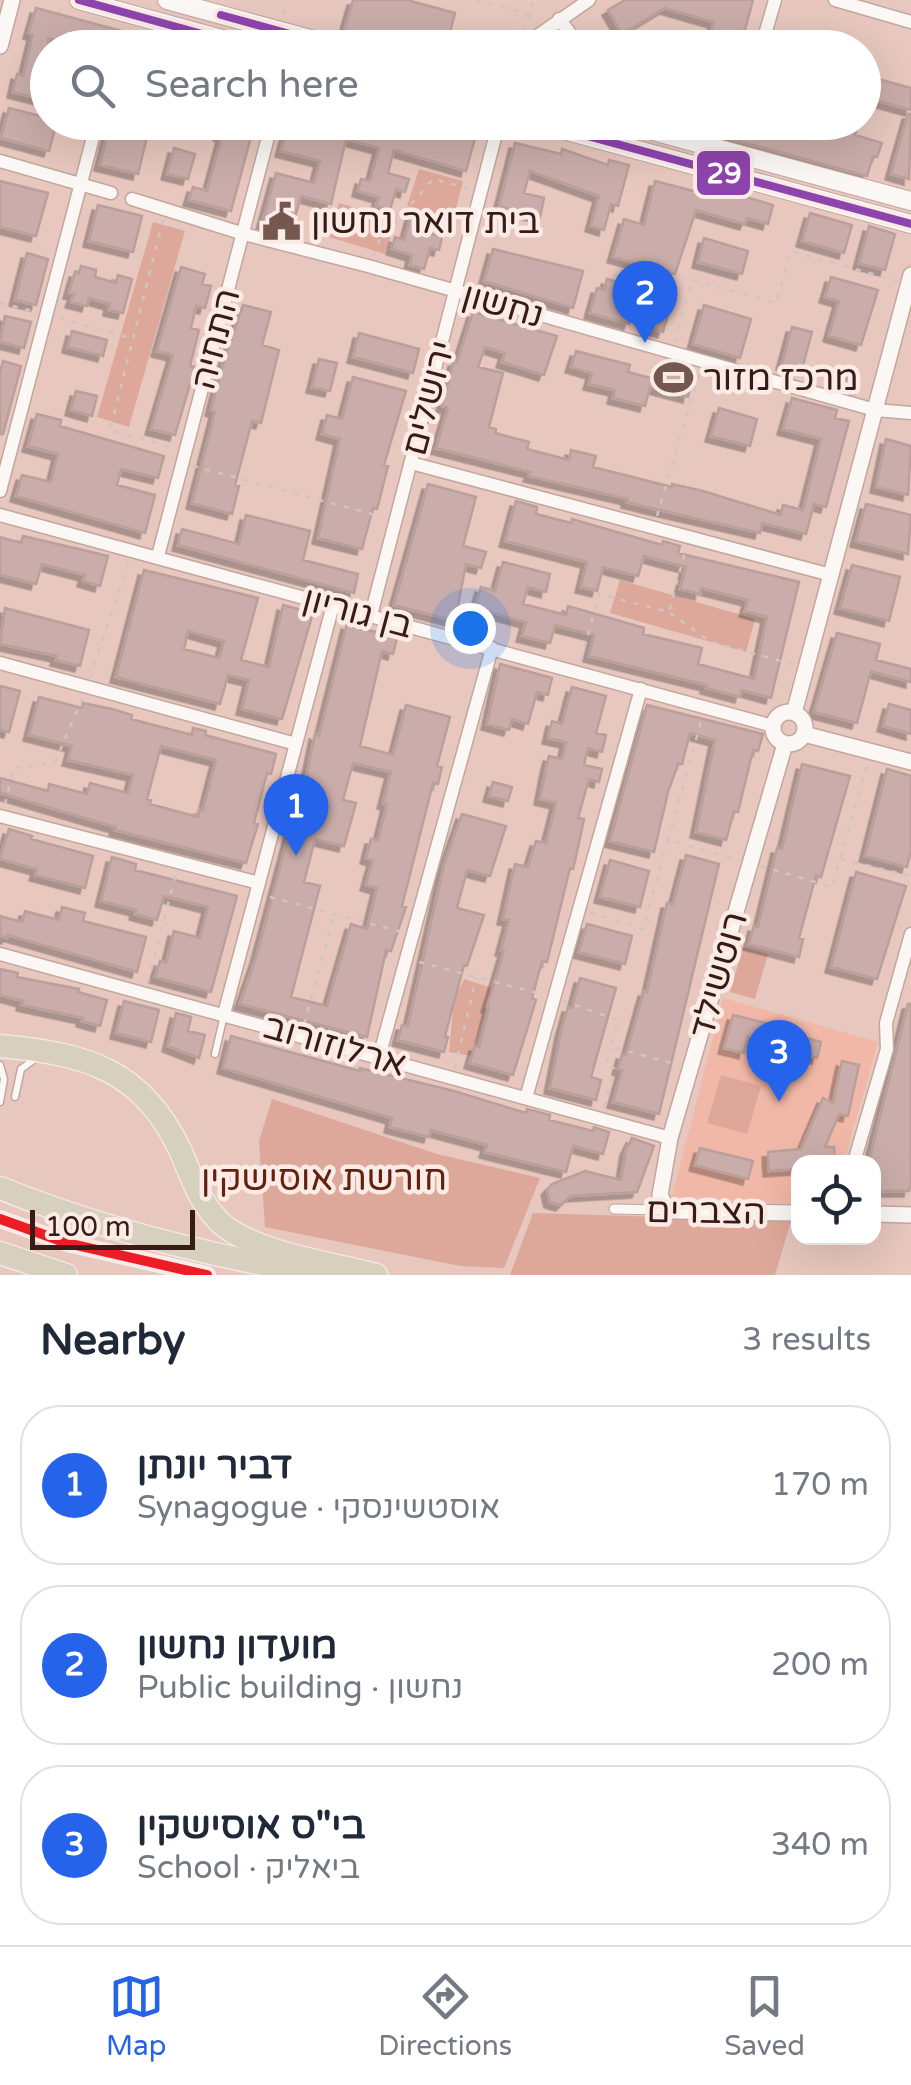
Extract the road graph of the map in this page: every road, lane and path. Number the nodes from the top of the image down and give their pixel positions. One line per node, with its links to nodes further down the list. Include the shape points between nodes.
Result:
1 (12, 0): 22 (street)
2 (79, 0): 10 (main road)
3 (167, 0): 16 (main road)
4 (286, 0): 17 (path)
5 (476, 0): 11 (path)
6 (533, 0): 11 (path)
7 (589, 0): 12 (street)
8 (775, 0): 21 (street)
9 (834, 0): 13 (street)
10 (126, 12): 14 (path); 15 (main road)
11 (529, 14): 18 (path)
12 (559, 18): 19 (street); 20 (street)
13 (911, 22)
14 (121, 30)
15 (191, 30)
16 (276, 30)
17 (280, 30)
18 (525, 30)
19 (543, 30)
20 (568, 30)
21 (766, 30)
22 (0, 46)
23 (93, 140): 29 (street)
24 (268, 140): 36 (street, התחיה)
25 (494, 140): 30 (street, ירושלים)
26 (601, 140): 35 (main road)
27 (686, 140): 33 (main road)
28 (0, 161): 29 (street)
29 (82, 184): 31 (street); 41 (street)
30 (481, 192): 37 (path, via 433,179 379,241); 39 (street, ירושלים)
31 (111, 193)
32 (132, 199): 34 (street, נחשון)
33 (911, 201)
34 (166, 209): 36 (street, נחשון); 42 (path)
35 (911, 224)
36 (244, 234): 37 (street, נחשון); 47 (street, התחיה)
37 (368, 266): 39 (street, נחשון)
38 (910, 280): 43 (path, via 791,251 776,303 692,280); 45 (street)
39 (457, 292): 43 (street, נחשון); 48 (street, ירושלים)
40 (0, 302): 41 (path)
41 (47, 315): 42 (path); 49 (street)
42 (133, 339): 47 (path, via 110,430)
43 (672, 352): 44 (street, נחשון)
44 (702, 362): 45 (street, נחשון); 52 (path)
45 (875, 410): 46 (street, נחשון); 56 (street)
46 (911, 414)
47 (183, 458): 51 (path); 55 (street, התחיה)
48 (411, 462): 51 (street, ירושלים); 52 (street)
49 (0, 491)
50 (0, 515): 54 (street, בן גוריון)
51 (396, 521): 59 (street, ירושלים)
52 (654, 527): 53 (street)
53 (689, 537): 56 (street); 58 (path)
54 (132, 550): 55 (street, בן גוריון); 64 (path)
55 (158, 556): 57 (street, בן גוריון)
56 (830, 575): 62 (street)
57 (334, 605): 59 (street, בן גוריון); 70 (street)
58 (669, 612): 62 (path, via 709,640); 63 (path, via 599,594)
59 (371, 615): 60 (street, בן גוריון)
60 (492, 648): 63 (street, בן גוריון); 84 (street)
61 (0, 663): 64 (street)
62 (806, 668): 67 (street)
63 (578, 672): 65 (street, בן גוריון)
64 (87, 687): 70 (street); 74 (path, via 55,762 14,768)
65 (641, 689): 66 (street, בן גוריון); 81 (street)
66 (705, 707): 68 (street, בן גוריון); 75 (path)
67 (794, 713): 68 (street, via 779,716); 69 (street, via 804,721)
68 (774, 726): 71 (street)
69 (804, 734): 71 (street); 72 (street)
70 (296, 744): 80 (street)
71 (785, 744): 78 (street, רוטשילד)
72 (871, 751): 73 (street); 76 (path)
73 (911, 762)
74 (1, 816): 77 (street)
75 (668, 840): 78 (path); 81 (path, via 644,929)
76 (841, 859): 78 (path, via 832,887); 79 (path)
77 (178, 862): 80 (street); 87 (path)
78 (750, 863): 101 (street, רוטשילד)
79 (911, 876)
80 (258, 888): 82 (path); 88 (street)
81 (579, 908): 98 (street)
82 (334, 914): 84 (path); 89 (path)
83 (911, 934): 102 (street)
84 (413, 935): 94 (street)
85 (0, 954): 87 (street, ארלוזורוב)
86 (476, 977): 96 (path)
87 (146, 993): 88 (street, ארלוזורוב)
88 (224, 1014): 89 (street, ארלוזורוב); 93 (lane)
89 (300, 1035): 94 (street, ארלוזורוב)
90 (0, 1046): 92 (highway)
91 (611, 1047): 100 (path, via 606,1066 614,1068)
92 (62, 1054): 97 (lane, via 24,1064); 112 (highway, via 114,1072 144,1096 169,1129 210,1212 230,1230)
93 (215, 1054)
94 (379, 1057): 96 (street, ארלוזורוב)
95 (0, 1065): 99 (lane)
96 (452, 1077): 98 (street, ארלוזורוב)
97 (15, 1097)
98 (526, 1098): 100 (street, ארלוזורוב)
99 (0, 1102)
100 (601, 1119): 101 (street, ארלוזורוב)
101 (670, 1138): 104 (street, רוטשילד, via 660,1195)
102 (856, 1155)
103 (0, 1188): 111 (highway, via 139,1234)
104 (666, 1207): 105 (street, הצברים); 106 (street, הצברים)
105 (614, 1209)
106 (791, 1213)
107 (881, 1214): 108 (street)
108 (911, 1215)
109 (0, 1253): 110 (highway)
110 (66, 1275)
111 (324, 1275)
112 (376, 1275)

